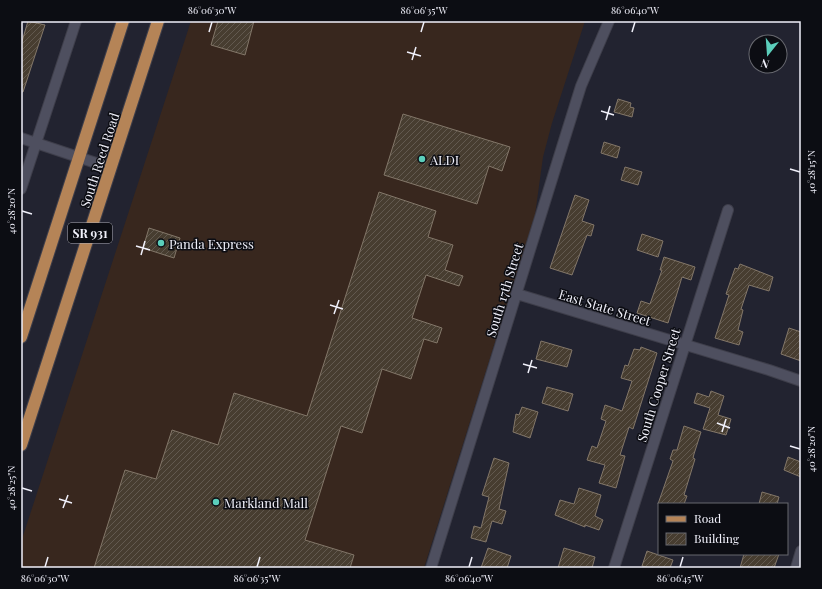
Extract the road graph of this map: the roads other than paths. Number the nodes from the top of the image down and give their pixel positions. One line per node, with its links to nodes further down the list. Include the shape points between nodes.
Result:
1 (76, 21): 6 (street)
2 (123, 21): 7 (main road, South Reed Road / SR 931)
3 (158, 21): 8 (main road, South Reed Road / SR 931)
4 (609, 21): 11 (street, South 17th Street, via 581,86)
5 (21, 138): 6 (street)
6 (36, 143): 7 (street); 9 (street)
7 (79, 157): 8 (street); 12 (main road, South Reed Road / SR 931)
8 (111, 168): 15 (main road, South Reed Road / SR 931)
9 (21, 189)
10 (728, 210): 13 (street, South Cooper Street)
11 (517, 294): 13 (street, East State Street); 17 (street, South 17th Street)
12 (21, 337)
13 (684, 344): 14 (street, East State Street); 18 (street, South Cooper Street)
14 (801, 381)
15 (21, 446)
16 (801, 551): 19 (street)
17 (431, 568)
18 (614, 568)
19 (796, 568)

